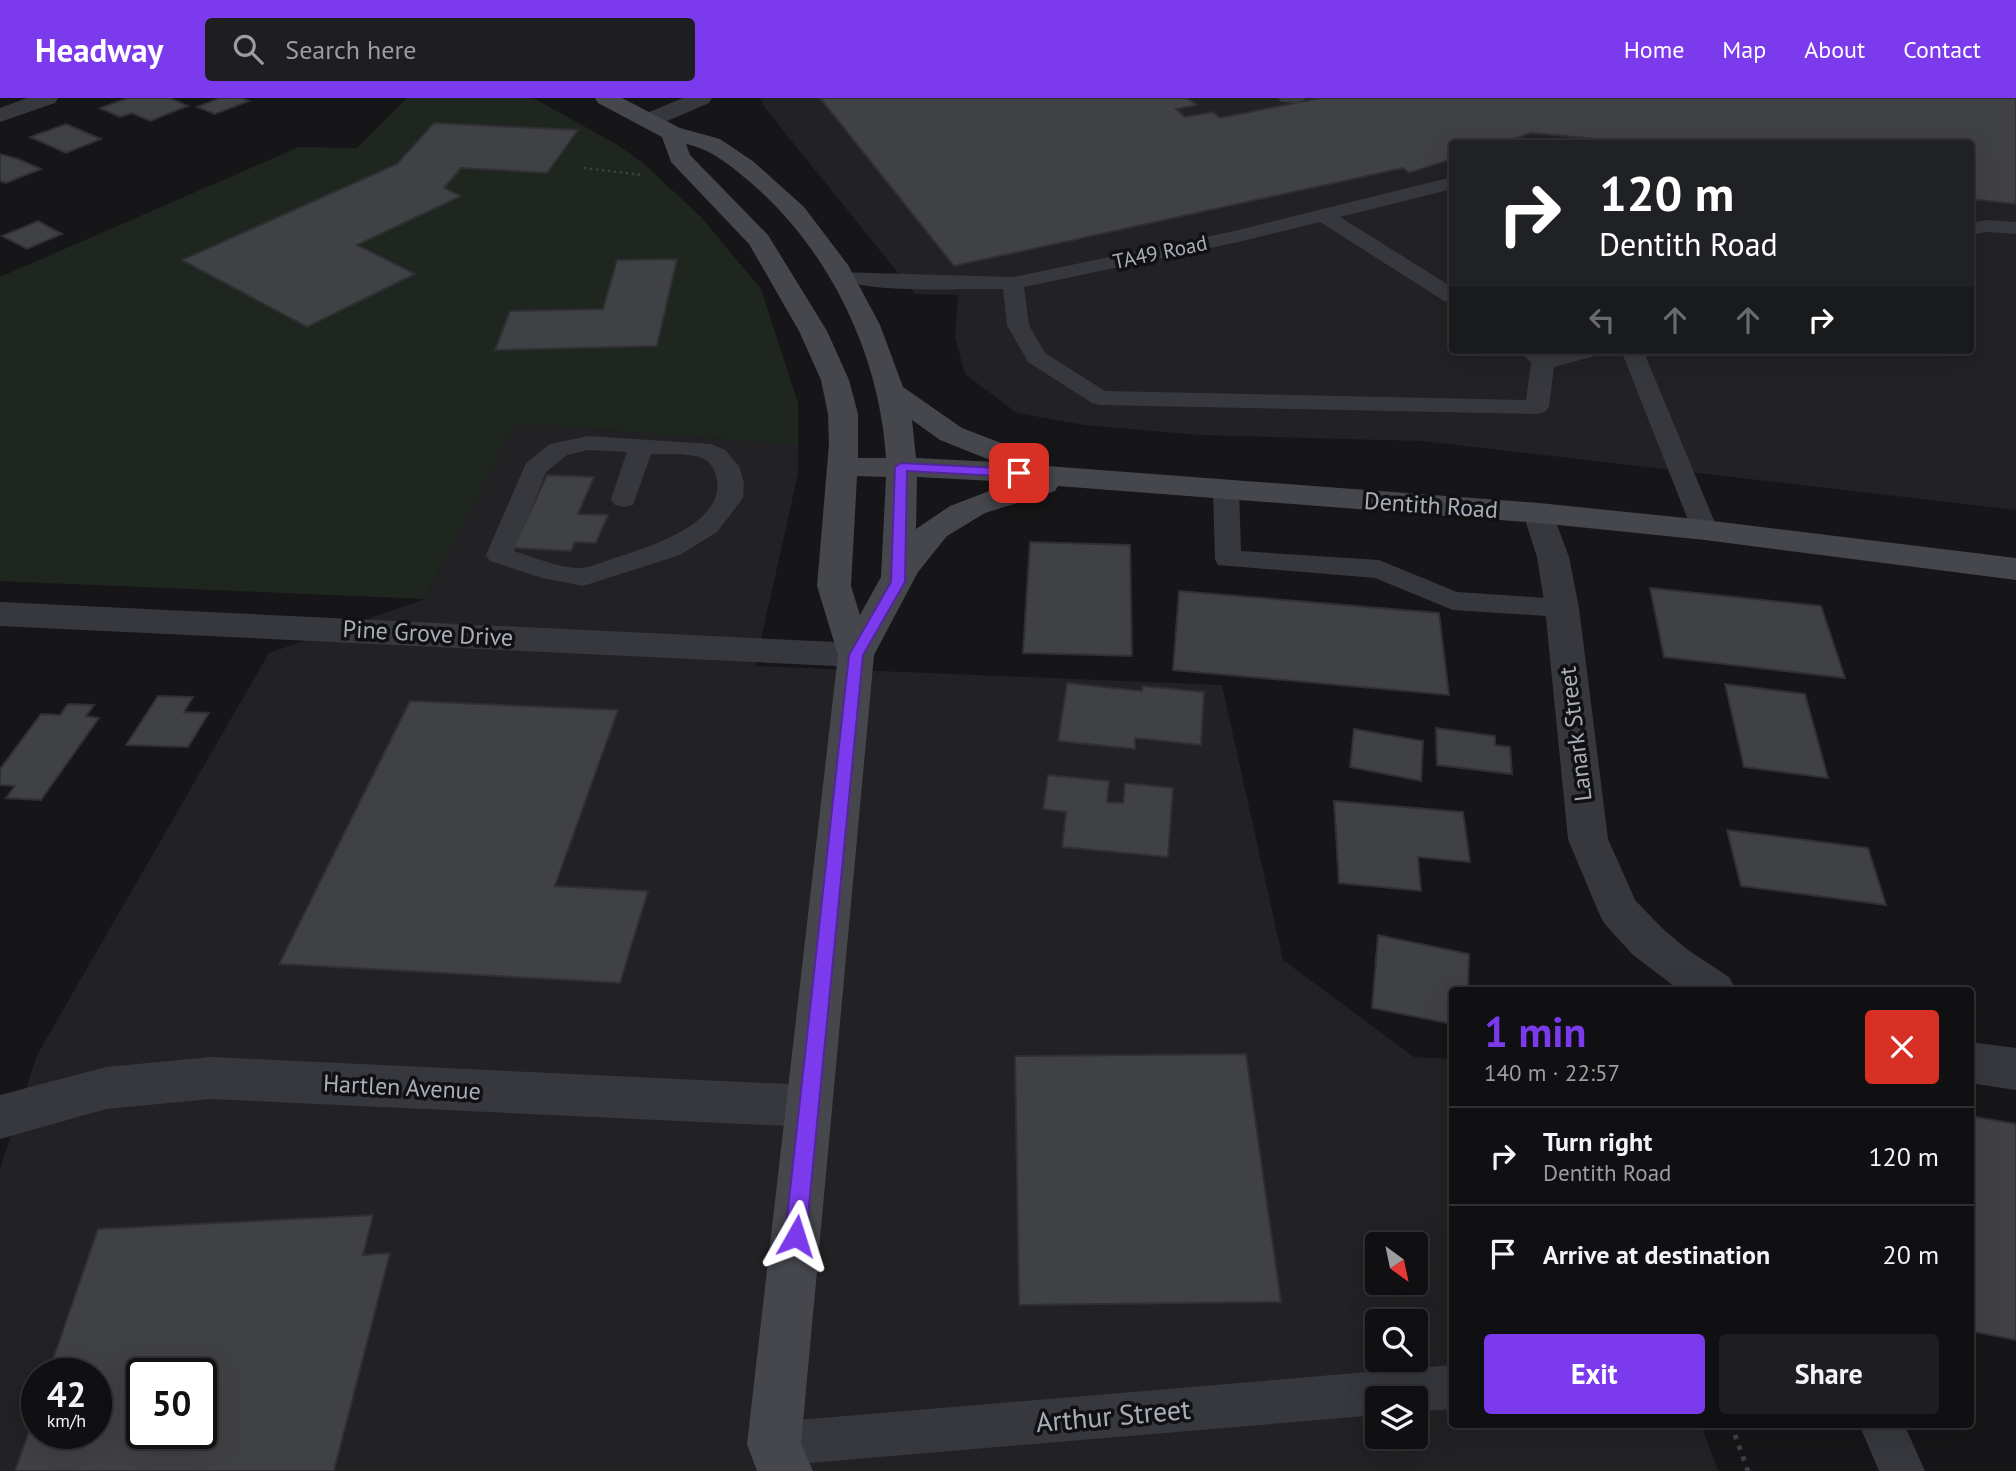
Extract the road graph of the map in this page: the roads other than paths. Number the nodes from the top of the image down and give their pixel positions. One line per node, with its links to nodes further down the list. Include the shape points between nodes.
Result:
1 (47, 98): 6 (street)
2 (606, 98): 7 (main road)
3 (701, 98): 7 (street)
4 (1287, 98): 5 (lane)
5 (1298, 98)
6 (0, 114)
7 (661, 127): 12 (main road, via 714,145 748,169 819,239); 20 (main road, via 679,156 759,240 813,331 841,403)
8 (1449, 184): 9 (lane, TA49 Road)
9 (1322, 214): 13 (lane, TA49 Road); 14 (lane)
10 (1974, 228): 11 (lane)
11 (2016, 228)
12 (844, 276): 13 (lane, TA49 Road); 18 (main road)
13 (1013, 283): 17 (lane, via 1018,325 1036,357 1100,398 1537,407)
14 (1449, 294)
15 (1578, 354): 17 (lane)
16 (1634, 354): 26 (lane)
17 (1537, 356)
18 (891, 392): 21 (main road); 22 (main road, via 951,434)
19 (641, 446): 19 (lane, via 589,443 559,449 535,468 499,555 583,577 671,549 708,526 730,498 726,466 702,449); 24 (lane)
20 (844, 467): 21 (main road, Dentith Road); 31 (main road, via 834,586)
21 (901, 467): 22 (main road, Dentith Road); 28 (main road)
22 (1070, 477): 23 (main road, Dentith Road); 28 (main road, via 967,509 929,536)
23 (1226, 489): 25 (main road, Dentith Road); 29 (lane, via 1228,559 1379,569 1453,601)
24 (624, 499)
25 (1539, 513): 26 (main road, Dentith Road); 29 (street, Lanark Street)
26 (1705, 530): 27 (main road, Dentith Road)
27 (2016, 569)
28 (898, 582): 31 (main road)
29 (1562, 608): 32 (street, Lanark Street, via 1588,839 1619,911 1673,963)
30 (0, 614): 31 (street, Pine Grove Drive)
31 (856, 655): 35 (main road)
32 (1709, 987)
33 (1974, 1063): 34 (street)
34 (2016, 1069)
35 (809, 1106): 36 (street, Hartlen Avenue, via 211,1078 106,1088); 39 (main road)
36 (0, 1117)
37 (1449, 1387): 39 (lane, Arthur Street)
38 (1883, 1428): 40 (lane)
39 (771, 1462)
40 (1902, 1471)

